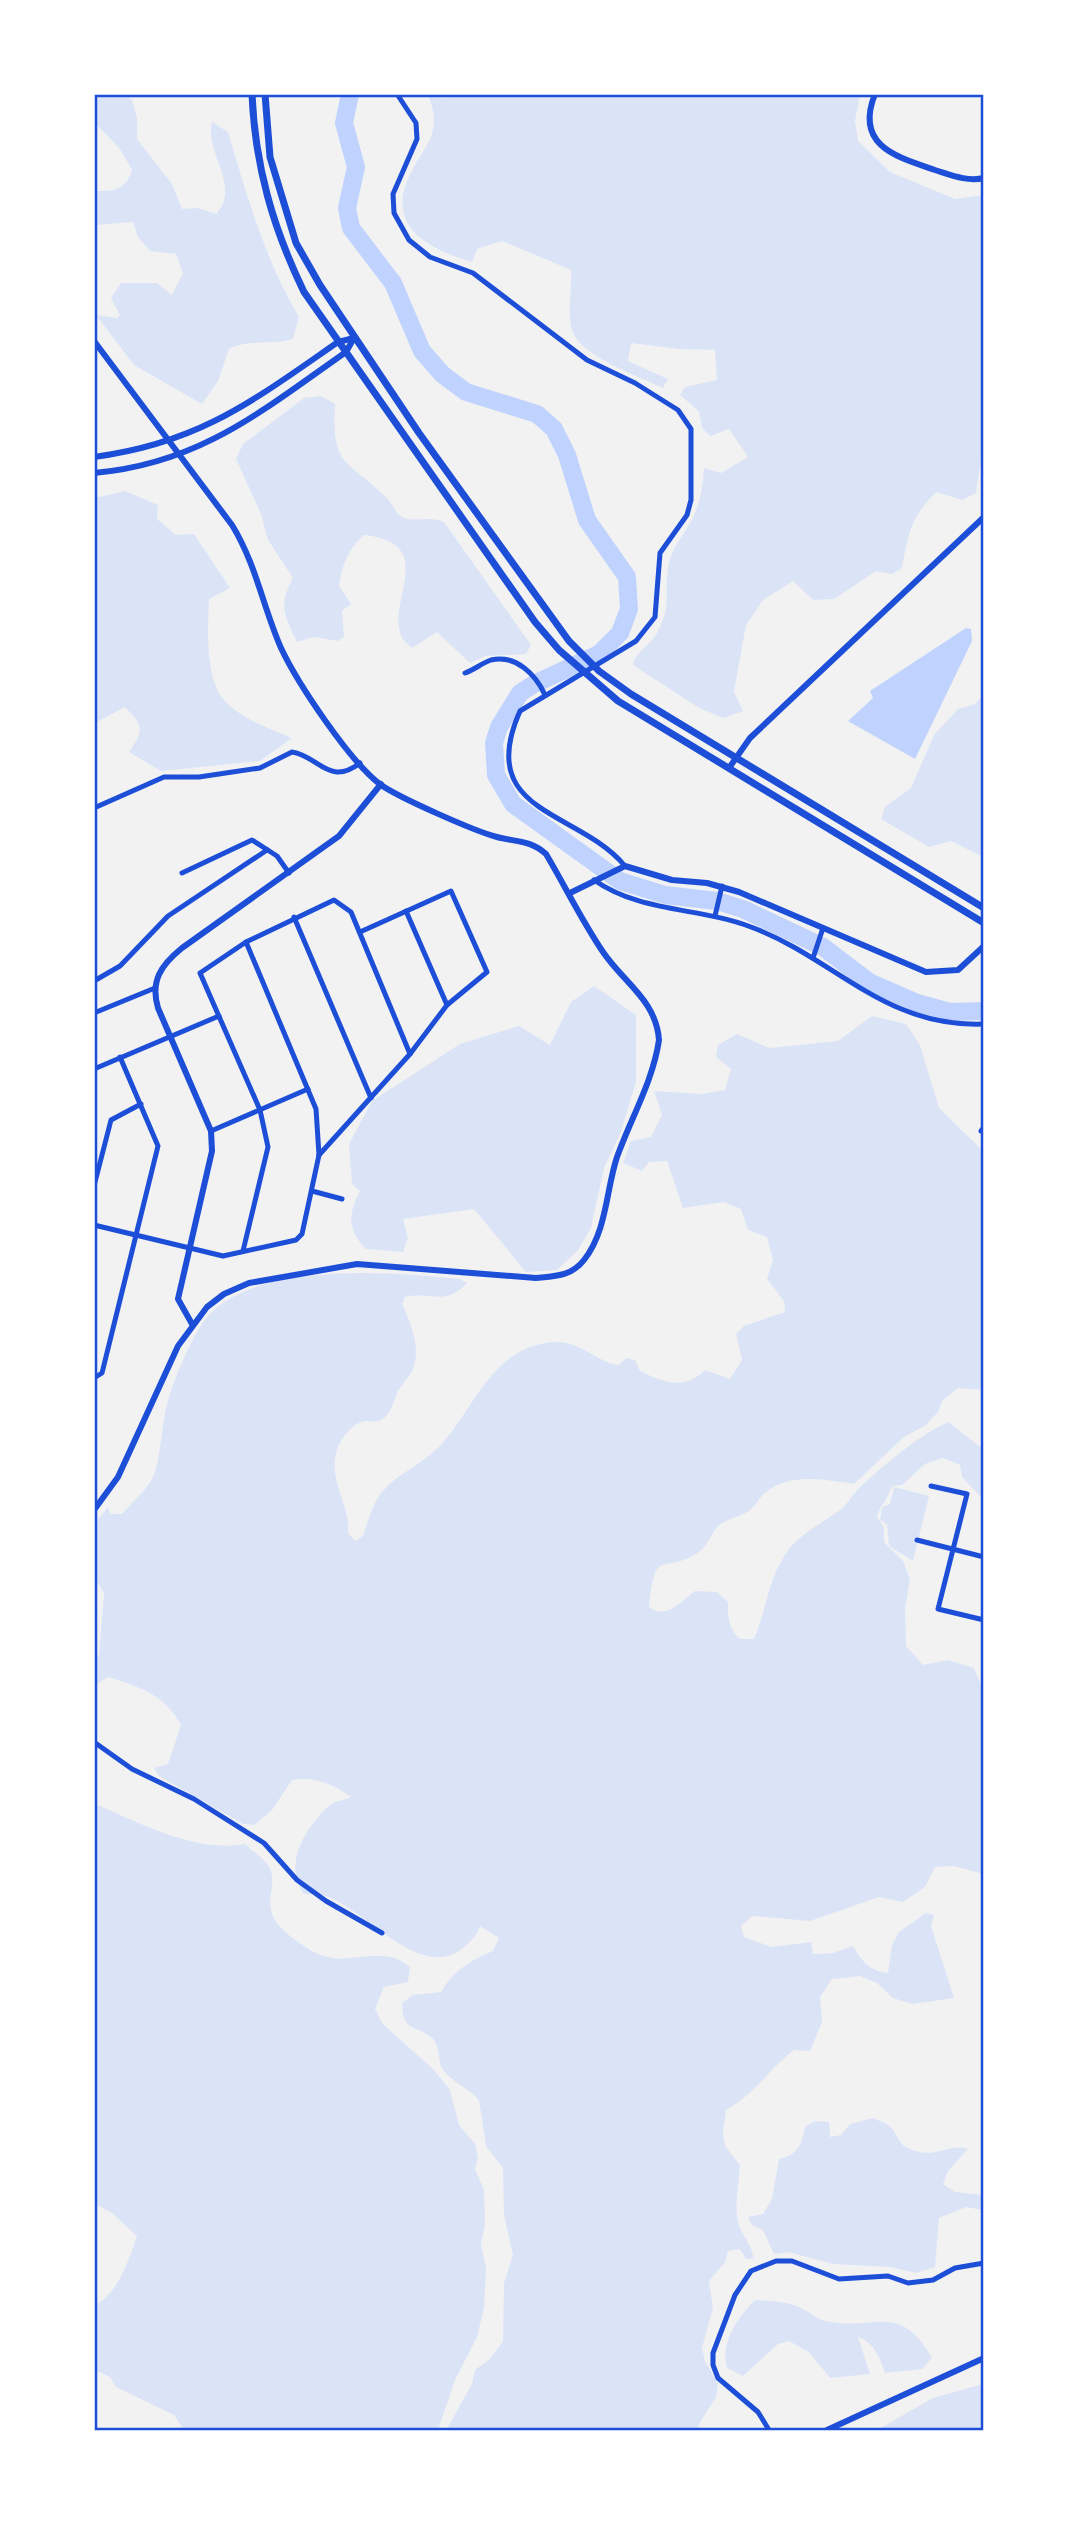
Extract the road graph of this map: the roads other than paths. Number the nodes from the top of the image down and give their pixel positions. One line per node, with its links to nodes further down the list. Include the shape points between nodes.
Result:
1 (252, 94): 10 (main road, via 257,160 279,238 304,292)
2 (265, 94): 8 (main road, via 270,158 296,243)
3 (397, 94): 20 (street, via 416,123 417,139 393,194 398,225 409,240 430,257 473,273 587,360 678,410 691,429 691,500 687,515 660,553 655,617 636,641)
4 (875, 94): 7 (street, via 870,124 882,148 893,156 960,178)
5 (962, 94): 6 (street)
6 (982, 94)
7 (984, 178)
8 (354, 338): 10 (street); 11 (street); 21 (main road, via 569,641 631,694)
9 (94, 341): 12 (street)
10 (338, 342): 11 (main road); 12 (street, via 246,405)
11 (345, 352): 13 (street, via 223,436); 23 (main road, via 559,650 618,701)
12 (169, 443): 13 (street); 14 (street)
13 (178, 455): 15 (street); 22 (street, via 245,547 282,649 298,679)
14 (94, 457)
15 (94, 473)
16 (984, 517): 17 (street)
17 (977, 523): 18 (street); 21 (street, via 750,738)
18 (984, 529)
19 (465, 673): 20 (street, via 491,660 509,660 536,676)
20 (544, 693): 27 (street, via 520,711 513,726 509,767 514,780 533,805 615,853)
21 (736, 757): 23 (street); 33 (main road)
22 (360, 763): 24 (street); 25 (street, via 349,771 336,772 292,752 260,768 164,777)
23 (729, 768): 37 (main road)
24 (381, 784): 29 (street, via 339,836); 32 (street, via 496,837 537,846)
25 (94, 808)
26 (267, 850): 28 (street, via 252,841); 29 (street); 43 (street, via 168,916 120,966)
27 (625, 866): 30 (street); 31 (street)
28 (182, 873)
29 (289, 873): 44 (street, via 164,962)
30 (596, 879): 32 (street); 35 (street, via 633,900)
31 (721, 890): 35 (street); 38 (street)
32 (570, 893): 66 (street, via 601,950 648,1002 659,1040 637,1113 617,1157 594,1245 584,1260 559,1276 536,1278 377,1265 335,1267 249,1283 224,1294)
33 (984, 908)
34 (406, 911): 39 (street); 45 (street); 45 (street, via 451,891 487,972)
35 (716, 914): 42 (street)
36 (294, 918): 39 (street, via 334,900 351,912); 40 (street); 54 (street)
37 (984, 923)
38 (822, 930): 41 (street, via 926,972 957,970); 42 (street)
39 (360, 932): 50 (street)
40 (246, 942): 47 (street, via 200,973); 53 (street)
41 (984, 946)
42 (814, 955): 48 (street, via 870,995 912,1014 961,1025)
43 (94, 981)
44 (155, 988): 46 (street); 49 (street)
45 (447, 1005): 50 (street)
46 (94, 1013)
47 (219, 1016): 49 (street); 56 (street)
48 (984, 1024)
49 (170, 1037): 51 (street); 57 (street)
50 (410, 1054): 54 (street)
51 (120, 1057): 52 (street); 55 (street)
52 (94, 1069)
53 (309, 1089): 56 (street); 58 (street, via 316,1109)
54 (371, 1098): 58 (street)
55 (141, 1104): 59 (street, via 111,1120); 63 (street, via 158,1146)
56 (260, 1110): 57 (street); 65 (street, via 268,1147)
57 (211, 1131): 64 (street, via 212,1151)
58 (319, 1155): 60 (street)
59 (94, 1186)
60 (312, 1191): 61 (street); 65 (street, via 302,1234 296,1240)
61 (342, 1199)
62 (94, 1225): 63 (street)
63 (136, 1236): 64 (street); 67 (street, via 102,1373)
64 (189, 1249): 65 (street, via 223,1256); 66 (street, via 178,1299)
65 (243, 1251)
66 (192, 1324): 69 (street, via 169,1363 118,1477)
67 (94, 1378)
68 (931, 1486): 71 (street, via 967,1494)
69 (94, 1510)
70 (918, 1540): 71 (street)
71 (954, 1549): 72 (street); 73 (street, via 937,1609)
72 (984, 1557)
73 (984, 1620)
74 (94, 1742): 75 (street, via 132,1769 194,1799 264,1843 297,1880)
75 (382, 1933)
76 (984, 2263): 78 (street, via 908,2283 888,2276 839,2279 792,2260 776,2261 751,2272 735,2295 713,2353 713,2365 718,2378 758,2412)
77 (984, 2357): 79 (street)
78 (768, 2428)
79 (827, 2431)

